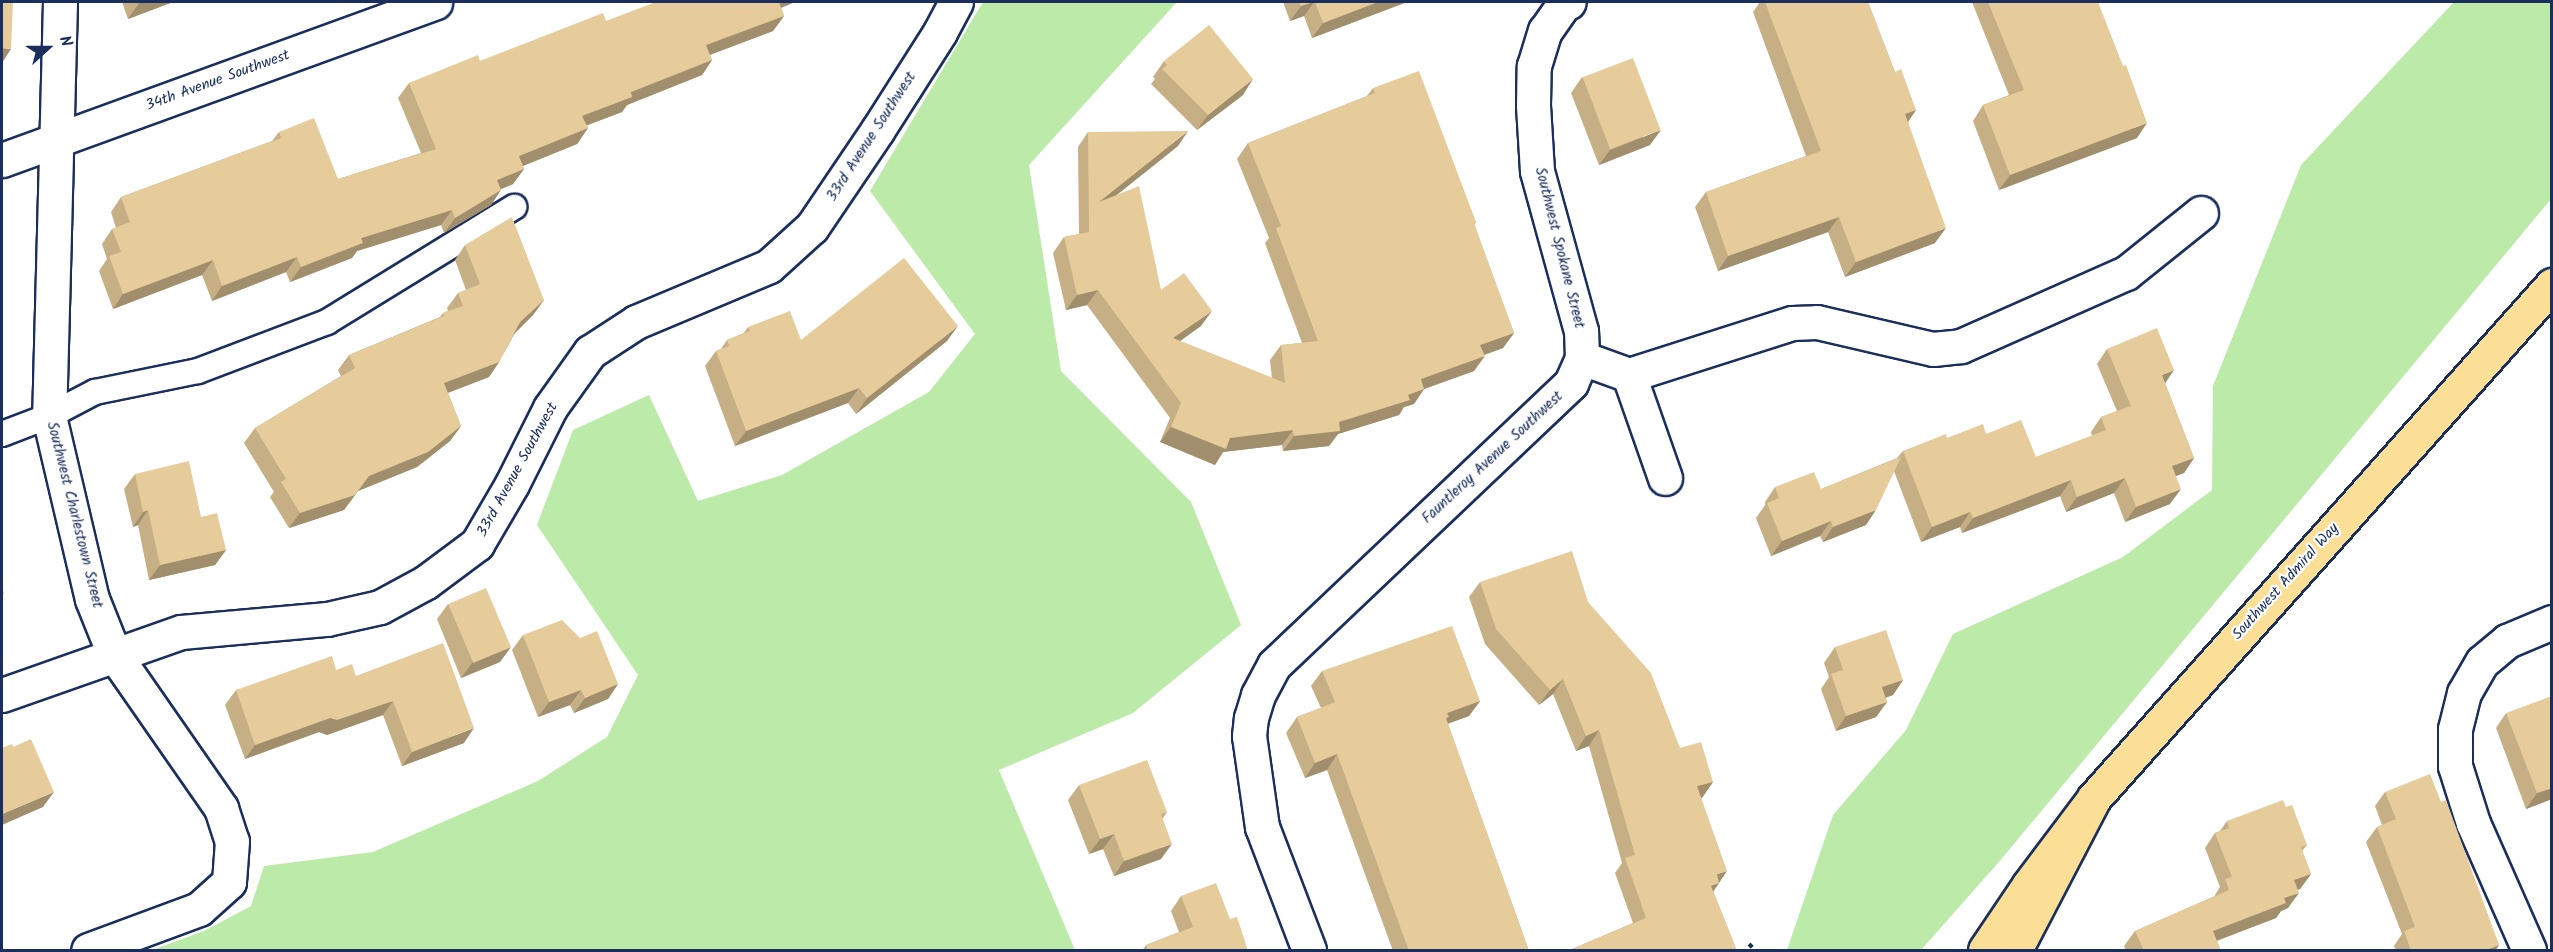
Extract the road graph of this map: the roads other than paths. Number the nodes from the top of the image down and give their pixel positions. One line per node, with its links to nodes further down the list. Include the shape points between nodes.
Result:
1 (60, 2): 5 (street, Southwest Charlestown Street)
2 (435, 2): 5 (street, 34th Avenue Southwest)
3 (956, 2): 16 (street, 33rd Avenue Southwest, via 812,227 769,266 636,322 590,352 550,408 477,544 426,582 380,607 327,619 181,632)
4 (1569, 2): 10 (street, Southwest Spokane Street, via 1545,31 1534,66 1537,171 1581,331)
5 (56, 141): 6 (street, 34th Avenue Southwest); 12 (street, Southwest Charlestown Street)
6 (2, 160)
7 (514, 207): 12 (lane, via 327,322 198,371 95,392)
8 (2200, 213): 11 (street, via 2126,273 1961,346 1934,349 1817,322 1792,323)
9 (2552, 285): 18 (main road, Southwest Admiral Way)
10 (1582, 358): 11 (street); 21 (street, Fauntleroy Avenue Southwest, via 1571,383 1274,665 1258,696 1249,736 1262,827)
11 (1629, 375): 14 (street)
12 (49, 416): 13 (lane); 16 (street, Southwest Charlestown Street, via 92,599)
13 (2, 434)
14 (1665, 478)
15 (2552, 622): 25 (street, via 2507,641 2482,662 2464,693 2455,729 2455,766 2473,823)
16 (114, 654): 17 (street, 33rd Avenue Southwest); 20 (street, Southwest Charlestown Street, via 221,808 232,841 229,882 199,909)
17 (2, 695)
18 (2094, 798): 19 (main road, Southwest Admiral Way); 24 (main road)
19 (2028, 886): 22 (main road, Southwest Admiral Way); 23 (main road, Southwest Admiral Way)
20 (88, 951)
21 (1309, 951)
22 (1969, 951)
23 (1985, 951)
24 (2015, 951)
25 (2529, 951)

